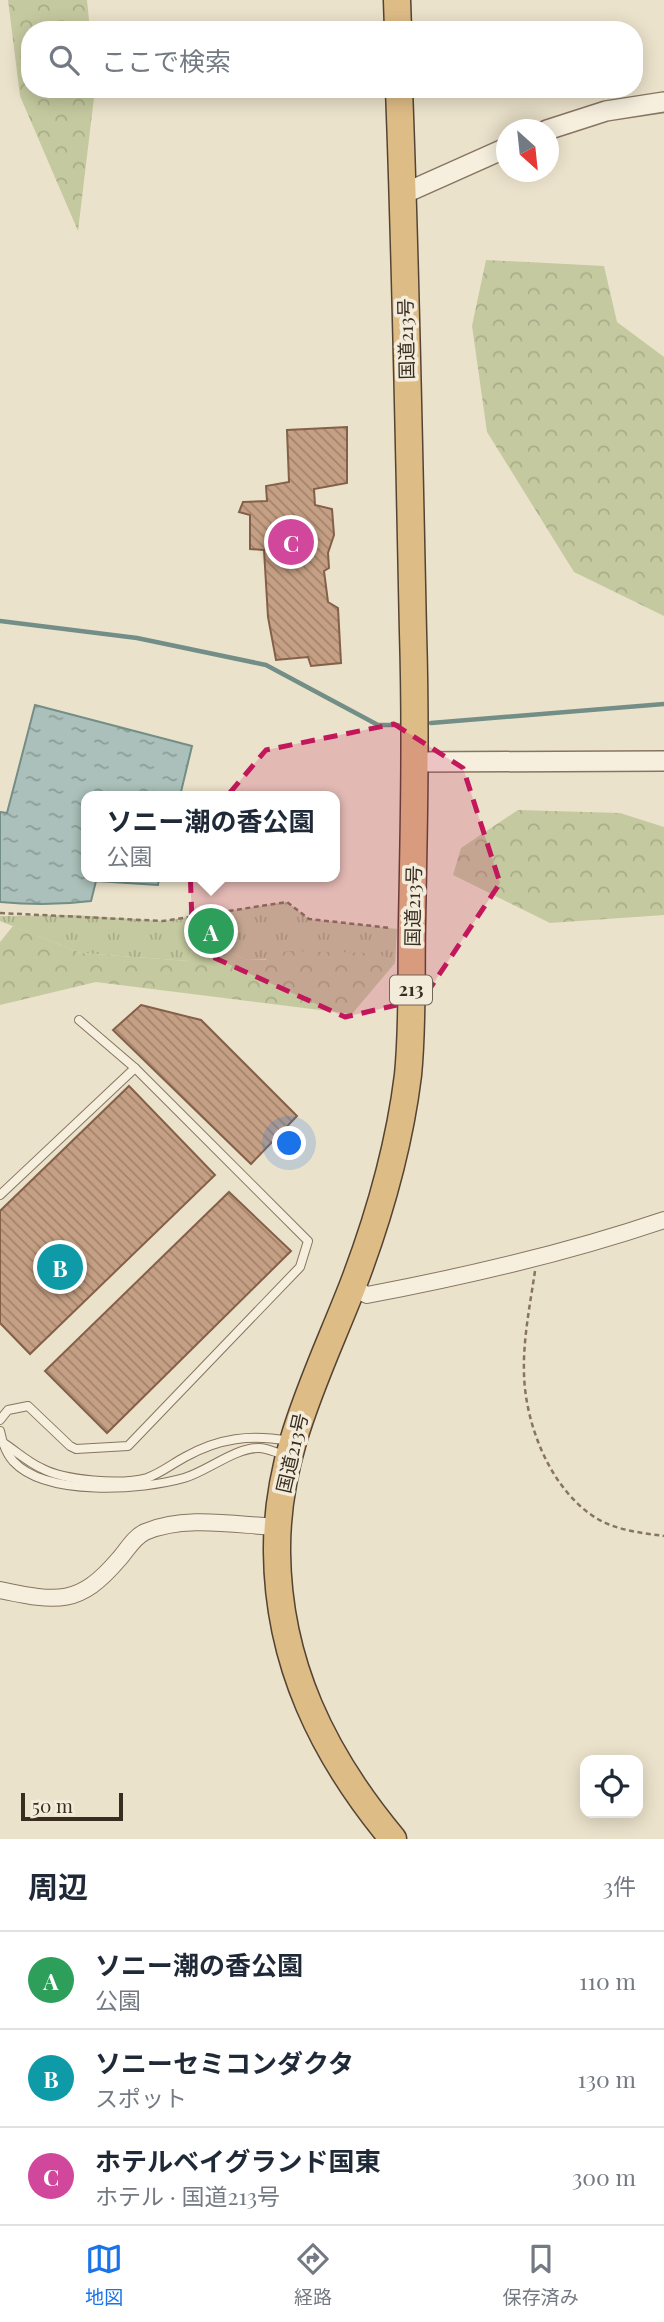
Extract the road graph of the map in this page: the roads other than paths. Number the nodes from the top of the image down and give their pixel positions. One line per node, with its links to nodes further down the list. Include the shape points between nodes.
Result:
1 (397, 0): 2 (highway)
2 (398, 21)
3 (399, 98): 7 (highway, 国道213号 / 213)
4 (664, 102): 5 (street, via 614,109)
5 (559, 126)
6 (496, 152): 7 (street)
7 (403, 194): 9 (highway, 国道213号 / 213)
8 (664, 761): 9 (street)
9 (416, 762): 14 (highway, 国道213号 / 213, via 408,1073 385,1194)
10 (79, 1020): 11 (lane)
11 (135, 1068): 12 (lane); 15 (lane, via 308,1241 300,1267 128,1446 76,1449 28,1406 8,1410)
12 (0, 1195)
13 (664, 1220): 14 (street, via 537,1258 368,1295)
14 (352, 1287): 18 (highway, 国道213号 / 213)
15 (0, 1420)
16 (0, 1431): 17 (lane)
17 (3, 1442): 18 (lane, via 40,1468 88,1479 130,1480 160,1472 229,1439 260,1436); 18 (lane, via 13,1461 32,1474 66,1485 129,1488 187,1477 243,1452)
18 (289, 1449): 19 (highway, 国道213号 / 213)
19 (277, 1527): 20 (street, via 162,1526 140,1534 93,1587 81,1594 42,1596); 21 (highway, 国道213号 / 213, via 283,1623 298,1684 331,1755)
20 (0, 1590)
21 (393, 1839)

